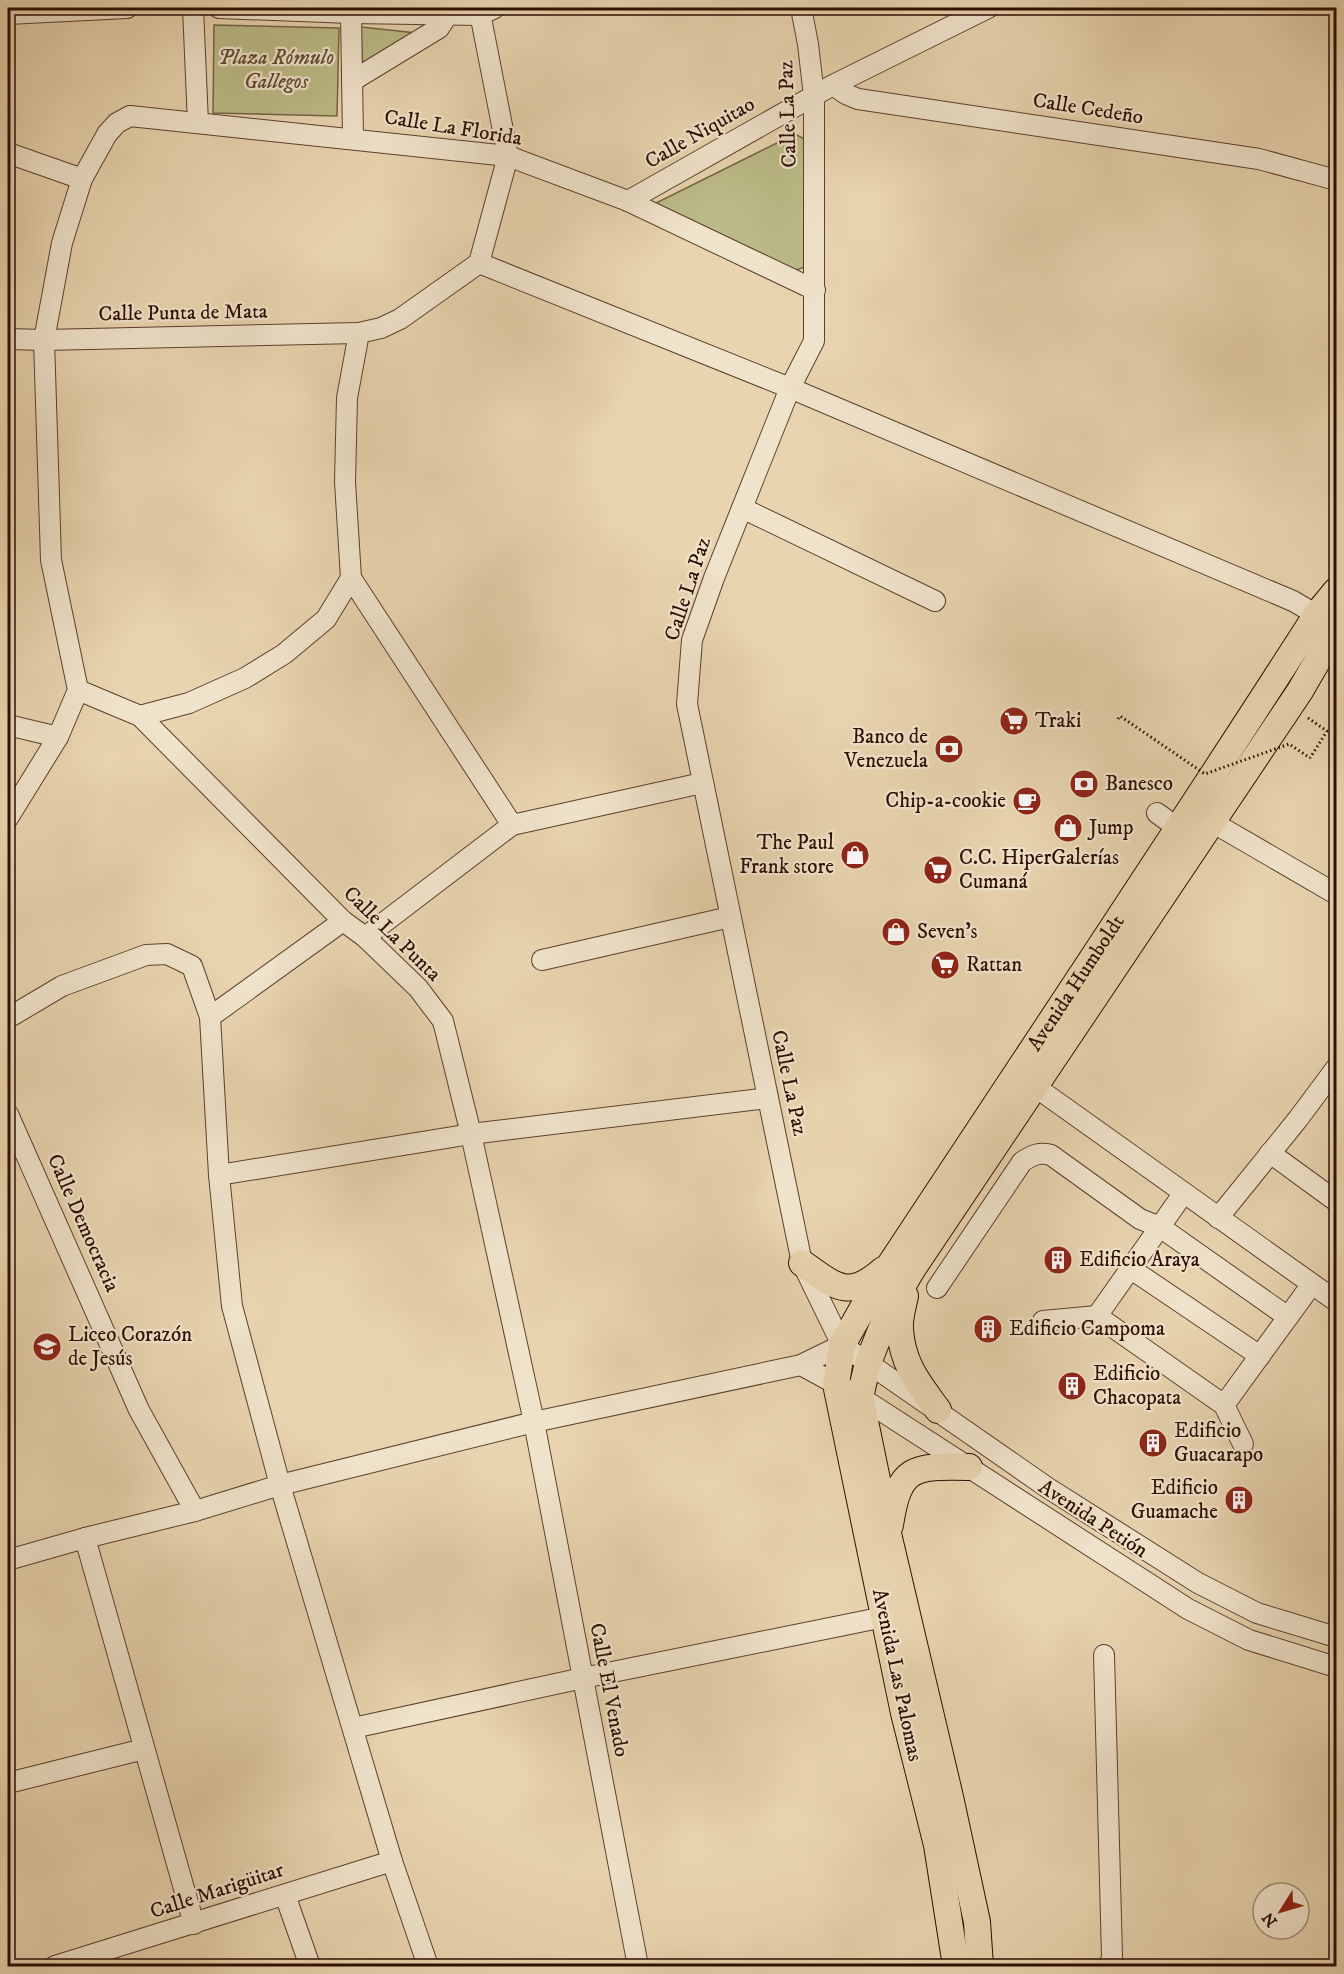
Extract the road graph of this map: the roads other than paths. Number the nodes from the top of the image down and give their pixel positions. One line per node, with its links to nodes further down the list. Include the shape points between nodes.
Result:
1 (127, 8): 8 (street)
2 (193, 8): 13 (street)
3 (219, 8): 7 (street)
4 (801, 8): 12 (street, Calle La Paz)
5 (988, 8): 11 (street, Calle Niquitao)
6 (485, 10): 9 (street); 16 (street)
7 (351, 13): 9 (street); 10 (street)
8 (8, 14)
9 (448, 14): 10 (street, via 439,28)
10 (352, 81): 14 (street)
11 (833, 85): 12 (street, Calle Niquitao); 18 (street, Calle Cedeño, via 858,99 1259,159)
12 (814, 96): 19 (street, Calle Niquitao); 21 (street, Calle La Paz)
13 (198, 123): 14 (street, Calle La Florida); 17 (street, Calle La Florida, via 130,116 107,134)
14 (353, 138): 16 (street, Calle La Florida)
15 (8, 153): 17 (street)
16 (508, 156): 19 (street, Calle La Florida); 20 (street)
17 (82, 179): 24 (street, via 62,243)
18 (1336, 180)
19 (627, 201): 21 (street, Calle La Florida)
20 (479, 263): 22 (street, Calle Punta de Mata, via 400,319); 25 (street)
21 (815, 290): 25 (street, Calle La Paz, via 814,340)
22 (359, 333): 24 (street, Calle Punta de Mata); 27 (street, via 347,398 345,482)
23 (8, 339): 24 (street, Calle Punta de Mata)
24 (44, 340): 31 (street, via 51,560)
25 (789, 388): 26 (street, Calle La Paz); 30 (street, via 1293,602)
26 (742, 508): 29 (street); 35 (street, Calle La Paz, via 692,640 687,704)
27 (351, 578): 32 (street, via 326,619 284,654 245,678 189,703); 39 (street)
28 (1336, 591): 30 (main road, Avenida Humboldt)
29 (935, 601)
30 (1330, 624): 38 (main road, Avenida Humboldt, via 1290,706); 40 (main road, Avenida Humboldt)
31 (78, 690): 32 (street, Calle La Punta); 34 (street)
32 (140, 716): 43 (street, Calle La Punta)
33 (8, 725): 34 (street)
34 (58, 737): 37 (street)
35 (702, 783): 39 (street); 42 (street, Calle La Paz)
36 (1157, 813): 40 (street)
37 (8, 818)
38 (1212, 822): 41 (street); 49 (main road, Avenida Humboldt)
39 (512, 825): 44 (street)
40 (1179, 829): 49 (main road, Avenida Humboldt)
41 (1336, 894)
42 (730, 917): 45 (street); 50 (street, Calle La Paz)
43 (343, 921): 44 (street, Calle La Punta); 46 (street)
44 (366, 937): 52 (street, Calle La Punta, via 418,988 443,1021)
45 (542, 960)
46 (210, 1017): 47 (street, via 192,966 167,954 146,955 62,986); 54 (street)
47 (8, 1018)
48 (1336, 1068): 53 (street)
49 (1026, 1080): 55 (street); 60 (main road, Avenida Humboldt)
50 (768, 1098): 52 (street); 59 (street, Calle La Paz)
51 (8, 1114): 80 (street, Calle Democracia, via 139,1410)
52 (471, 1134): 54 (street); 76 (street, Calle La Punta)
53 (1270, 1153): 56 (street); 57 (street)
54 (219, 1175): 79 (street, via 232,1306)
55 (1183, 1194): 57 (street); 58 (street)
56 (1336, 1201)
57 (1218, 1218): 62 (street)
58 (1160, 1227): 61 (street); 63 (street, via 1140,1219 1051,1155 1042,1153 1022,1162); 66 (street)
59 (802, 1263): 60 (main road, via 833,1285 850,1289); 68 (street, Calle La Paz)
60 (900, 1269): 68 (main road, Avenida Humboldt); 70 (main road, Avenida Humboldt); 75 (main road, via 899,1328 903,1350 910,1371)
61 (1131, 1269): 65 (street); 69 (street)
62 (1312, 1284): 64 (street); 66 (street)
63 (937, 1288)
64 (1336, 1301)
65 (1097, 1316): 67 (street); 74 (street)
66 (1288, 1317): 69 (street)
67 (1043, 1321)
68 (843, 1345): 70 (street, Avenida Petión); 71 (street); 72 (main road, Avenida Humboldt)
69 (1260, 1356): 74 (street)
70 (868, 1363): 73 (main road, Avenida Humboldt); 75 (street, Avenida Petión)
71 (801, 1365): 72 (street, Avenida Petión); 76 (street)
72 (836, 1384): 73 (street, Avenida Petión); 84 (main road, Avenida Las Palomas)
73 (860, 1397): 78 (street, Avenida Petión); 82 (main road, Avenida Las Palomas)
74 (1224, 1406): 77 (street)
75 (938, 1410): 85 (street, Avenida Petión, via 1048,1488 1198,1583 1257,1613)
76 (534, 1422): 79 (street); 88 (street, Calle El Venado)
77 (1243, 1444)
78 (969, 1467): 82 (main road, via 938,1466 910,1474 899,1487 893,1505); 87 (street, Avenida Petión, via 1188,1609 1249,1640)
79 (280, 1485): 80 (street); 89 (street)
80 (195, 1511): 81 (street)
81 (85, 1538): 83 (street); 90 (street)
82 (889, 1538): 101 (main road, Avenida Las Palomas, via 977,1922)
83 (8, 1560)
84 (884, 1617): 88 (street); 100 (main road, Avenida Las Palomas, via 937,1845)
85 (1336, 1637)
86 (1104, 1655): 102 (street)
87 (1336, 1667)
88 (583, 1678): 89 (street); 99 (street, Calle El Venado)
89 (353, 1728): 92 (street)
90 (144, 1749): 91 (street); 94 (street)
91 (8, 1783)
92 (392, 1861): 93 (street, Calle Marigüitar); 98 (street)
93 (285, 1895): 94 (street, Calle Marigüitar); 97 (street)
94 (194, 1924): 95 (street, Calle Marigüitar)
95 (87, 1962): 96 (street, Calle Marigüitar)
96 (56, 1966)
97 (310, 1966)
98 (428, 1966)
99 (638, 1966)
100 (956, 1966)
101 (980, 1966)
102 (1110, 1966)

